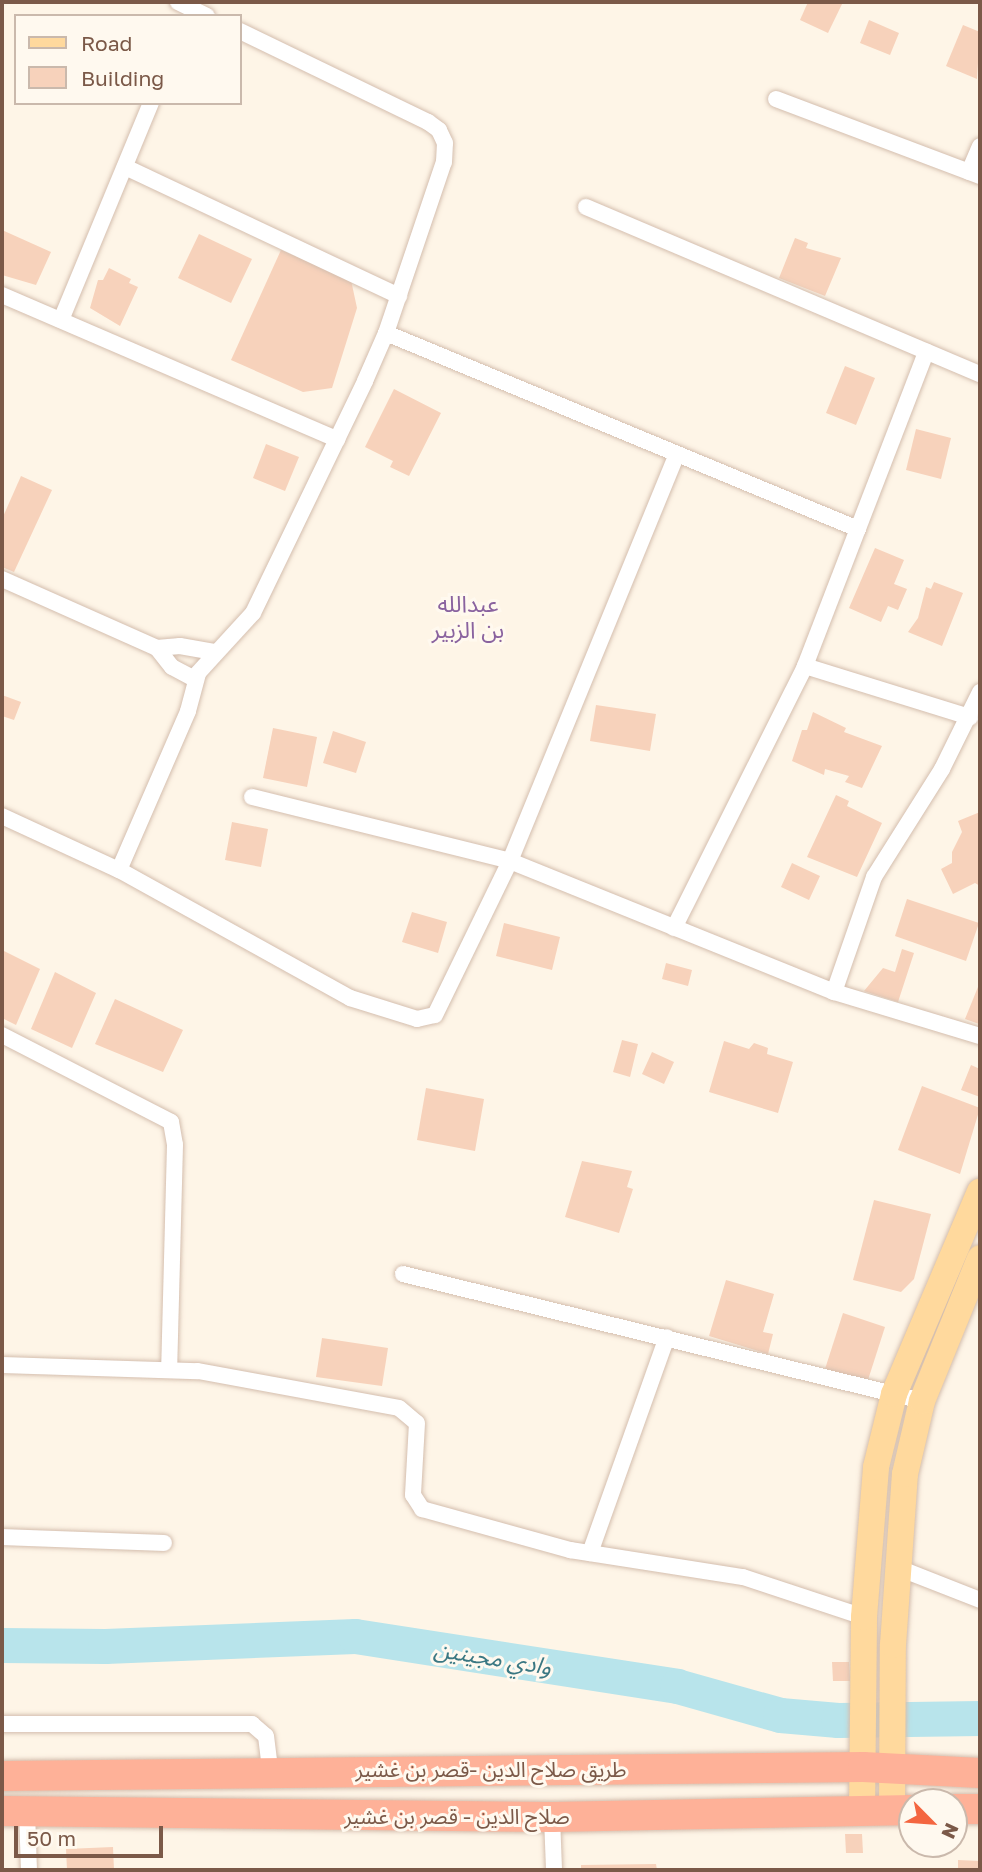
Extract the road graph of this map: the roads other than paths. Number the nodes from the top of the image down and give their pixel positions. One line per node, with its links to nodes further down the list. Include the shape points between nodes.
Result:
1 (242, 32): 9 (street, via 439,130 445,143 444,162)
2 (776, 99): 6 (street)
3 (150, 105): 5 (street)
4 (980, 146): 6 (street)
5 (125, 167): 9 (street); 10 (street)
6 (974, 174)
7 (586, 207): 12 (street)
8 (2, 295): 10 (street)
9 (399, 296): 11 (street)
10 (61, 320): 14 (street)
11 (386, 333): 14 (street); 15 (street)
12 (926, 352): 13 (street); 16 (street)
13 (980, 374)
14 (337, 439): 19 (street, via 253,613)
15 (676, 456): 16 (street); 26 (street)
16 (858, 529): 20 (street)
17 (2, 579): 18 (street)
18 (157, 648): 19 (street, via 180,646); 21 (street, via 172,667)
19 (215, 652): 21 (street)
20 (805, 666): 23 (street); 28 (street)
21 (196, 680): 27 (street, via 188,710)
22 (980, 692): 23 (street)
23 (970, 717): 29 (street, via 874,877)
24 (252, 797): 26 (street)
25 (2, 816): 27 (street)
26 (510, 861): 27 (street, via 441,1007 435,1015 417,1019 318,983); 28 (street)
27 (120, 870)
28 (674, 928): 29 (street)
29 (834, 992): 31 (street)
30 (2, 1035): 37 (street, via 171,1122 175,1145)
31 (980, 1036)
32 (980, 1191): 38 (main road)
33 (980, 1258): 39 (main road)
34 (403, 1274): 35 (street)
35 (667, 1336): 38 (street); 42 (street)
36 (2, 1366): 37 (street)
37 (169, 1369): 42 (street, via 233,1375 399,1408 417,1423 413,1495 422,1508)
38 (894, 1394): 39 (street); 45 (main road, via 876,1467)
39 (922, 1401): 43 (main road, via 905,1474)
40 (2, 1537): 41 (street)
41 (164, 1543)
42 (590, 1553): 45 (street, via 743,1577)
43 (896, 1567): 44 (street); 48 (main road)
44 (980, 1600)
45 (864, 1617): 47 (main road)
46 (2, 1724): 49 (street, via 252,1724 266,1736)
47 (864, 1755): 48 (highway, طريق صلاح الدين -قصر بن غشير); 49 (highway, طريق صلاح الدين -قصر بن غشير); 55 (main road)
48 (893, 1755): 50 (highway, طريق صلاح الدين -قصر بن غشير); 52 (main road)
49 (270, 1770): 51 (highway, طريق صلاح الدين -قصر بن غشير)
50 (980, 1773)
51 (2, 1776)
52 (898, 1788)
53 (15, 1811): 56 (highway, صلاح الدين - قصر بن غشير); 57 (street)
54 (898, 1811): 55 (highway, صلاح الدين - قصر بن غشير)
55 (862, 1812): 56 (highway, صلاح الدين - قصر بن غشير)
56 (552, 1817): 58 (street)
57 (29, 1870)
58 (554, 1870)

